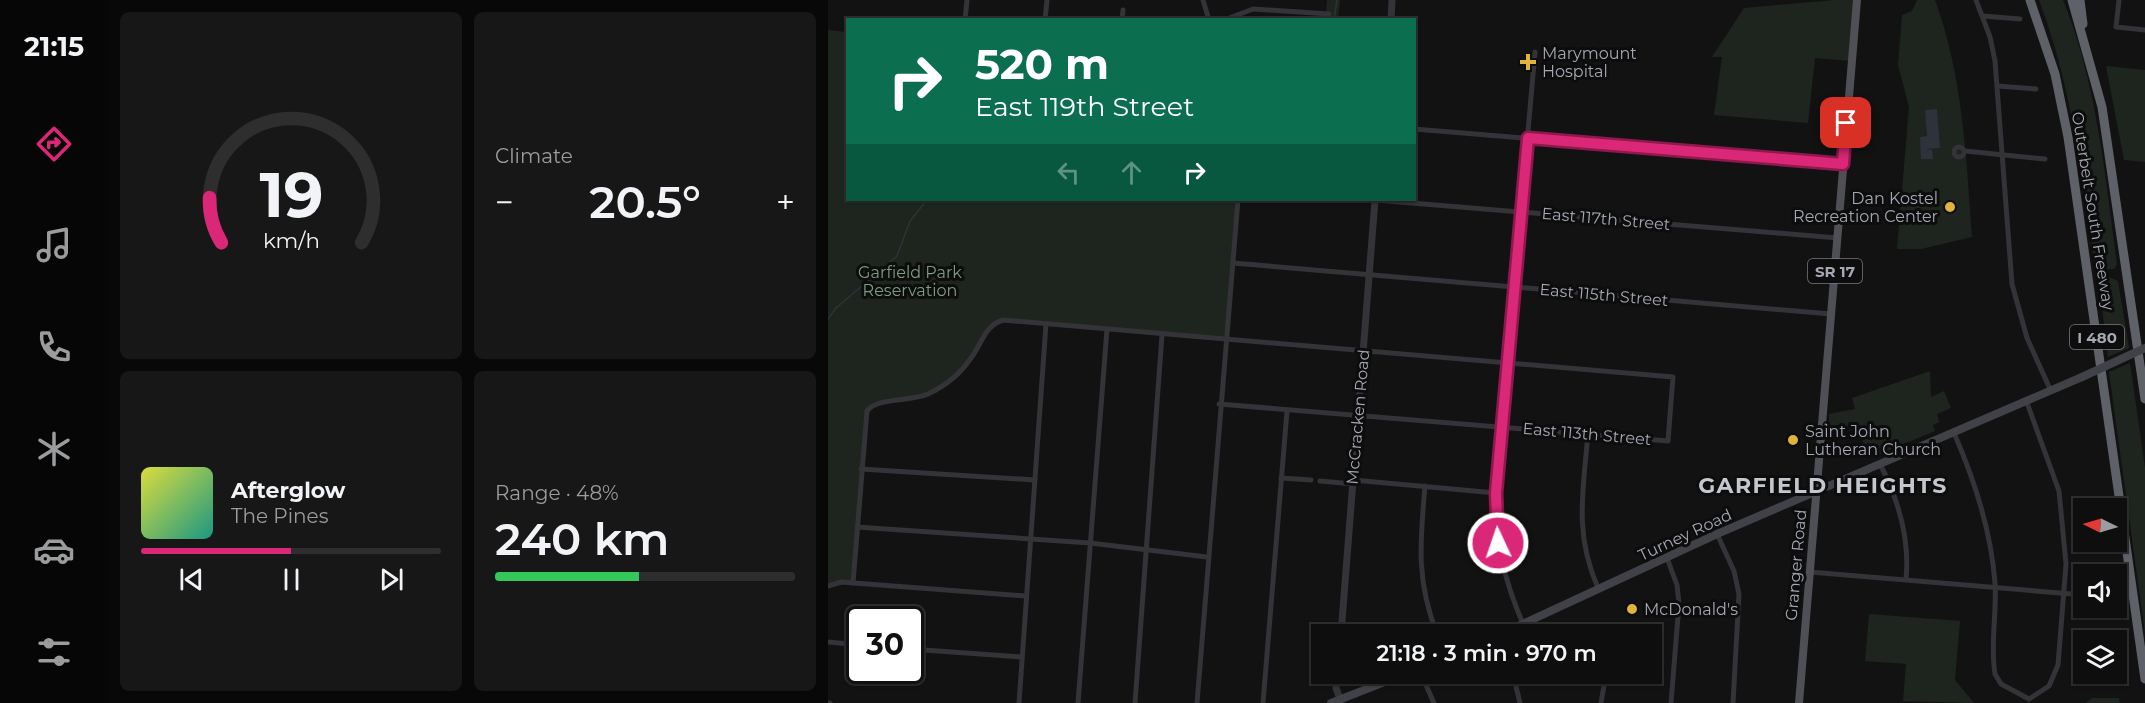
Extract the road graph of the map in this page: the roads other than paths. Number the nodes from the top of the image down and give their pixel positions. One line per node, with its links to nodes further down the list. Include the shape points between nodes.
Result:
1 (967, 0): 14 (street)
2 (1047, 0): 15 (street)
3 (1203, 0): 17 (street)
4 (1392, 0): 19 (street)
5 (1857, 0): 31 (main road, Granger Road / SR 17)
6 (1976, 0): 13 (street)
7 (2030, 0): 90 (highway, Outerbelt South Freeway / I 480, via 2055,74 2068,137)
8 (2072, 0): 22 (highway, Outerbelt South Freeway / I 480)
9 (2080, 0): 22 (highway)
10 (2119, 0): 21 (street, via 2116,27)
11 (1123, 10): 16 (street)
12 (1329, 14): 18 (street, via 1253,9)
13 (1983, 16): 20 (street); 24 (street, via 1994,55)
14 (965, 18)
15 (1046, 18)
16 (1122, 18)
17 (1208, 18)
18 (1229, 18)
19 (1391, 18)
20 (2020, 19)
21 (2145, 30)
22 (2085, 39): 49 (highway, Outerbelt South Freeway / I 480, via 2108,138)
23 (1535, 52): 27 (street)
24 (1997, 86): 25 (street); 29 (street)
25 (2036, 89)
26 (1416, 129): 27 (street)
27 (1528, 138): 31 (street); 35 (street)
28 (1965, 151): 29 (street)
29 (2002, 154): 30 (street); 48 (street, via 2012,284 2027,338)
30 (2045, 159)
31 (1843, 164): 36 (main road, Granger Road / SR 17)
32 (1238, 201): 37 (street)
33 (1375, 201): 38 (street, McCracken Road)
34 (1388, 201): 35 (street, East 117th Street)
35 (1521, 211): 36 (street, East 117th Street); 39 (street)
36 (1838, 238): 40 (main road, Granger Road / SR 17)
37 (1233, 263): 38 (street, East 115th Street); 44 (street)
38 (1370, 276): 39 (street, East 115th Street); 46 (street, McCracken Road)
39 (1514, 287): 40 (street, East 115th Street); 47 (street)
40 (1831, 314): 65 (main road, Granger Road / SR 17)
41 (1046, 324): 42 (street); 58 (street, via 996,322 972,357 943,385 919,398 872,405 865,418); 60 (street)
42 (1107, 329): 43 (street); 70 (street)
43 (1162, 335): 44 (street); 71 (street)
44 (1225, 340): 46 (street); 51 (street)
45 (2145, 348): 48 (main road, Turney Road, bridge)
46 (1363, 352): 47 (street); 53 (street, McCracken Road)
47 (1508, 364): 54 (street); 56 (street, East 113th Street, via 1673,377 1668,441)
48 (2050, 389): 50 (main road, Turney Road)
49 (2145, 399)
50 (2026, 400): 55 (main road, Turney Road); 80 (street, via 2059,491 2065,542)
51 (1219, 404): 52 (street, East 113th Street); 72 (street)
52 (1287, 411): 53 (street, East 113th Street); 59 (street)
53 (1359, 416): 54 (street, East 113th Street); 63 (street, McCracken Road)
54 (1502, 428): 56 (street, East 113th Street); 66 (street)
55 (1954, 433): 57 (main road, Turney Road); 79 (street, via 1982,506)
56 (1588, 434): 78 (street, via 1581,526 1583,545)
57 (1880, 464): 65 (main road, Turney Road); 75 (street, via 1902,518)
58 (861, 469): 60 (street); 67 (street)
59 (1281, 478): 61 (street); 102 (street)
60 (1035, 480): 69 (street)
61 (1311, 480)
62 (1320, 481): 63 (street)
63 (1353, 482): 64 (street); 83 (street, McCracken Road)
64 (1425, 486): 66 (street); 84 (street, via 1419,554 1423,587)
65 (1816, 492): 68 (main road, Turney Road); 74 (main road, Granger Road / SR 17)
66 (1496, 493): 85 (street, via 1499,556)
67 (857, 527): 69 (street); 76 (street)
68 (1717, 534): 73 (main road, Turney Road); 108 (street, via 1734,571 1739,594)
69 (1029, 538): 70 (street); 82 (street)
70 (1090, 543): 71 (street); 99 (street)
71 (1146, 550): 72 (street); 100 (street)
72 (1207, 556): 101 (street)
73 (1667, 558): 78 (main road, Turney Road); 107 (street, via 1679,603)
74 (1810, 572): 75 (street); 109 (main road, Granger Road / SR 17)
75 (1906, 579): 79 (street)
76 (853, 583): 77 (street); 82 (street)
77 (828, 586)
78 (1598, 588): 85 (main road, Turney Road)
79 (1995, 588): 80 (street); 97 (street, via 1995,674 2001,684)
80 (2065, 594): 81 (street); 97 (street, via 2055,676 2049,686)
81 (2073, 594)
82 (1026, 596): 89 (street)
83 (1342, 624)
84 (1434, 624)
85 (1523, 624)
86 (828, 642): 87 (street)
87 (846, 644)
88 (924, 650): 89 (street)
89 (1022, 657): 98 (street)
90 (2145, 679)
91 (1336, 684): 96 (street)
92 (1381, 684): 96 (main road)
93 (1425, 684): 104 (street)
94 (1516, 684): 105 (street)
95 (1604, 684): 106 (street)
96 (1341, 701): 103 (main road)
97 (2029, 701)
98 (1019, 703)
99 (1078, 703)
100 (1135, 703)
101 (1197, 703)
102 (1263, 703)
103 (1331, 703)
104 (1434, 703)
105 (1520, 703)
106 (1601, 703)
107 (1671, 703)
108 (1733, 703)
109 (1799, 703)

